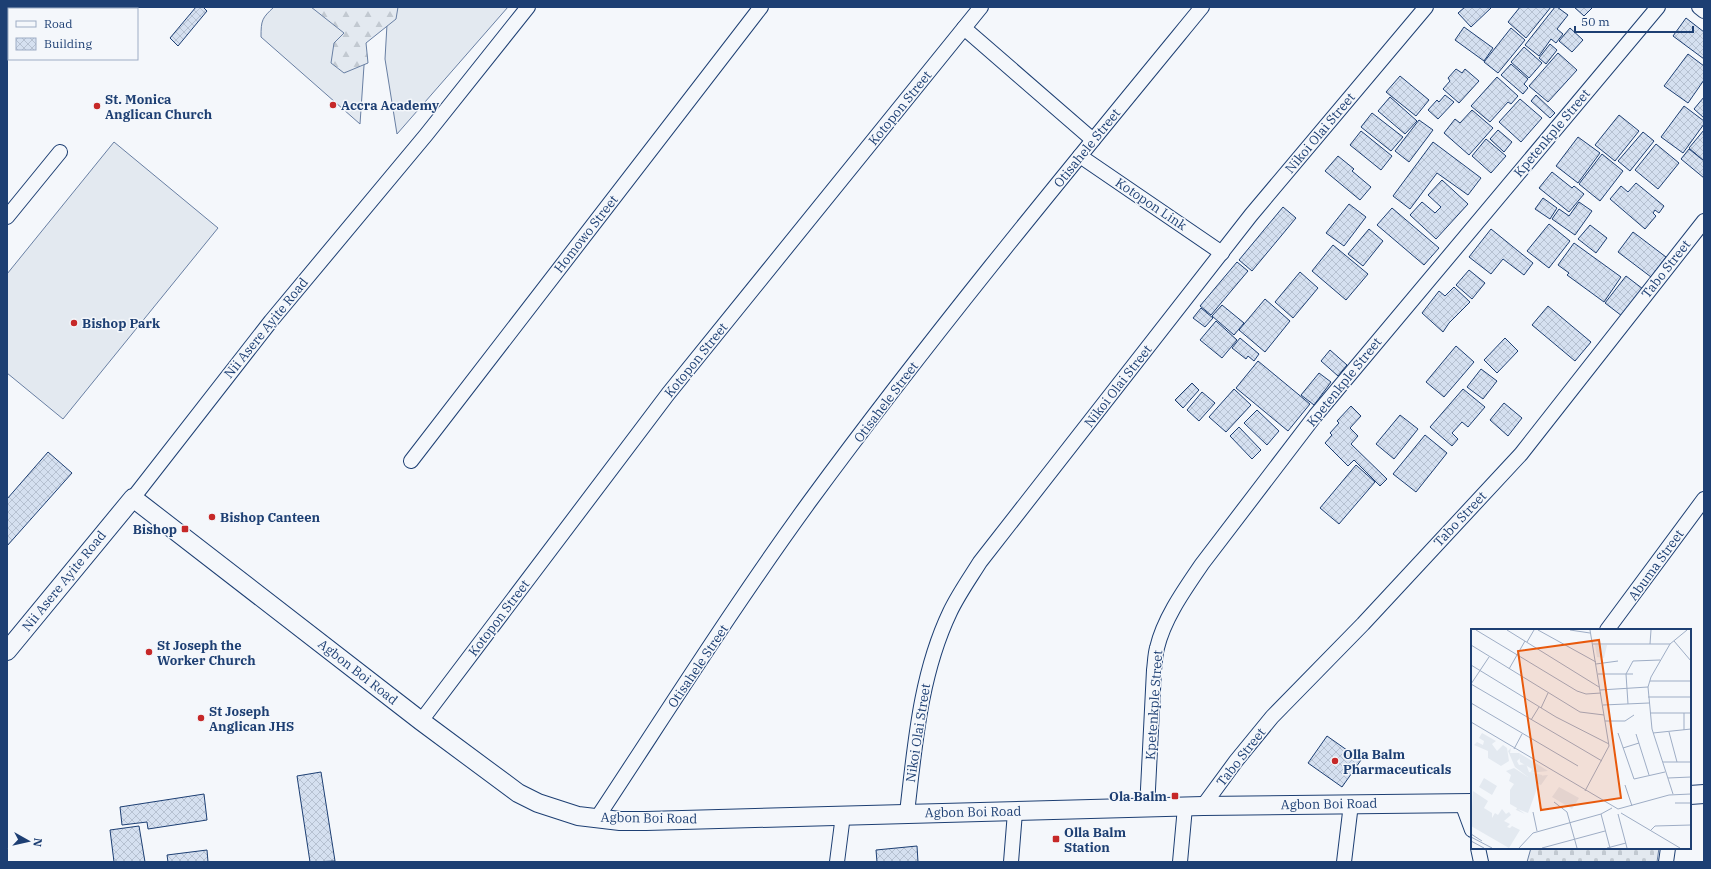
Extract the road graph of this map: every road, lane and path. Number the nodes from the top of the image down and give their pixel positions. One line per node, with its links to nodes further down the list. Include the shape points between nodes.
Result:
1 (528, 7): 17 (street, Nii Asere Ayite Road, via 426,135 271,321)
2 (761, 7): 16 (street, Homowo Street)
3 (981, 7): 9 (street, Kotopon Street)
4 (1202, 7): 10 (street, Otisahele Street)
5 (1426, 7): 15 (street, Nikoi Olai Street)
6 (1658, 7): 28 (street, Kpetenkple Street, via 1315,416 1189,583 1166,624 1157,649)
7 (1699, 7): 8 (street)
8 (1704, 11)
9 (964, 28): 10 (street); 21 (street, Kotopon Street, via 668,394)
10 (1092, 140): 12 (street, Otisahele Street)
11 (60, 152): 13 (street)
12 (1080, 156): 15 (street, Kotopon Link); 32 (street, Otisahele Street, via 963,300 811,500)
13 (7, 217)
14 (1704, 221): 26 (street, Tabo Street, via 1521,454 1272,718)
15 (1222, 253): 30 (street, Nikoi Olai Street, via 980,562 950,611 932,658 919,708)
16 (411, 461)
17 (132, 498): 20 (street, Nii Asere Ayite Road); 21 (street, Agbon Boi Road)
18 (1704, 499): 19 (street, Abuma Street)
19 (1609, 629)
20 (7, 651)
21 (421, 721): 32 (street, Agbon Boi Road, via 518,793 559,811)
22 (1704, 794): 23 (street)
23 (1691, 795)
24 (1467, 803): 25 (street, Agbon Boi Road); 33 (street)
25 (1351, 804): 26 (street, Agbon Boi Road); 39 (street)
26 (1203, 806): 27 (street, Agbon Boi Road)
27 (1180, 808): 28 (street, Agbon Boi Road); 38 (street)
28 (1147, 809): 29 (street, Agbon Boi Road)
29 (1016, 812): 30 (street, Agbon Boi Road); 37 (street)
30 (907, 813): 31 (street, Agbon Boi Road)
31 (843, 815): 32 (street, Agbon Boi Road, via 646,821); 36 (street)
32 (597, 818)
33 (1471, 825)
34 (1478, 849): 40 (street)
35 (1668, 849): 41 (street)
36 (837, 862)
37 (1011, 862)
38 (1180, 862)
39 (1344, 862)
40 (1481, 862)
41 (1666, 862)

